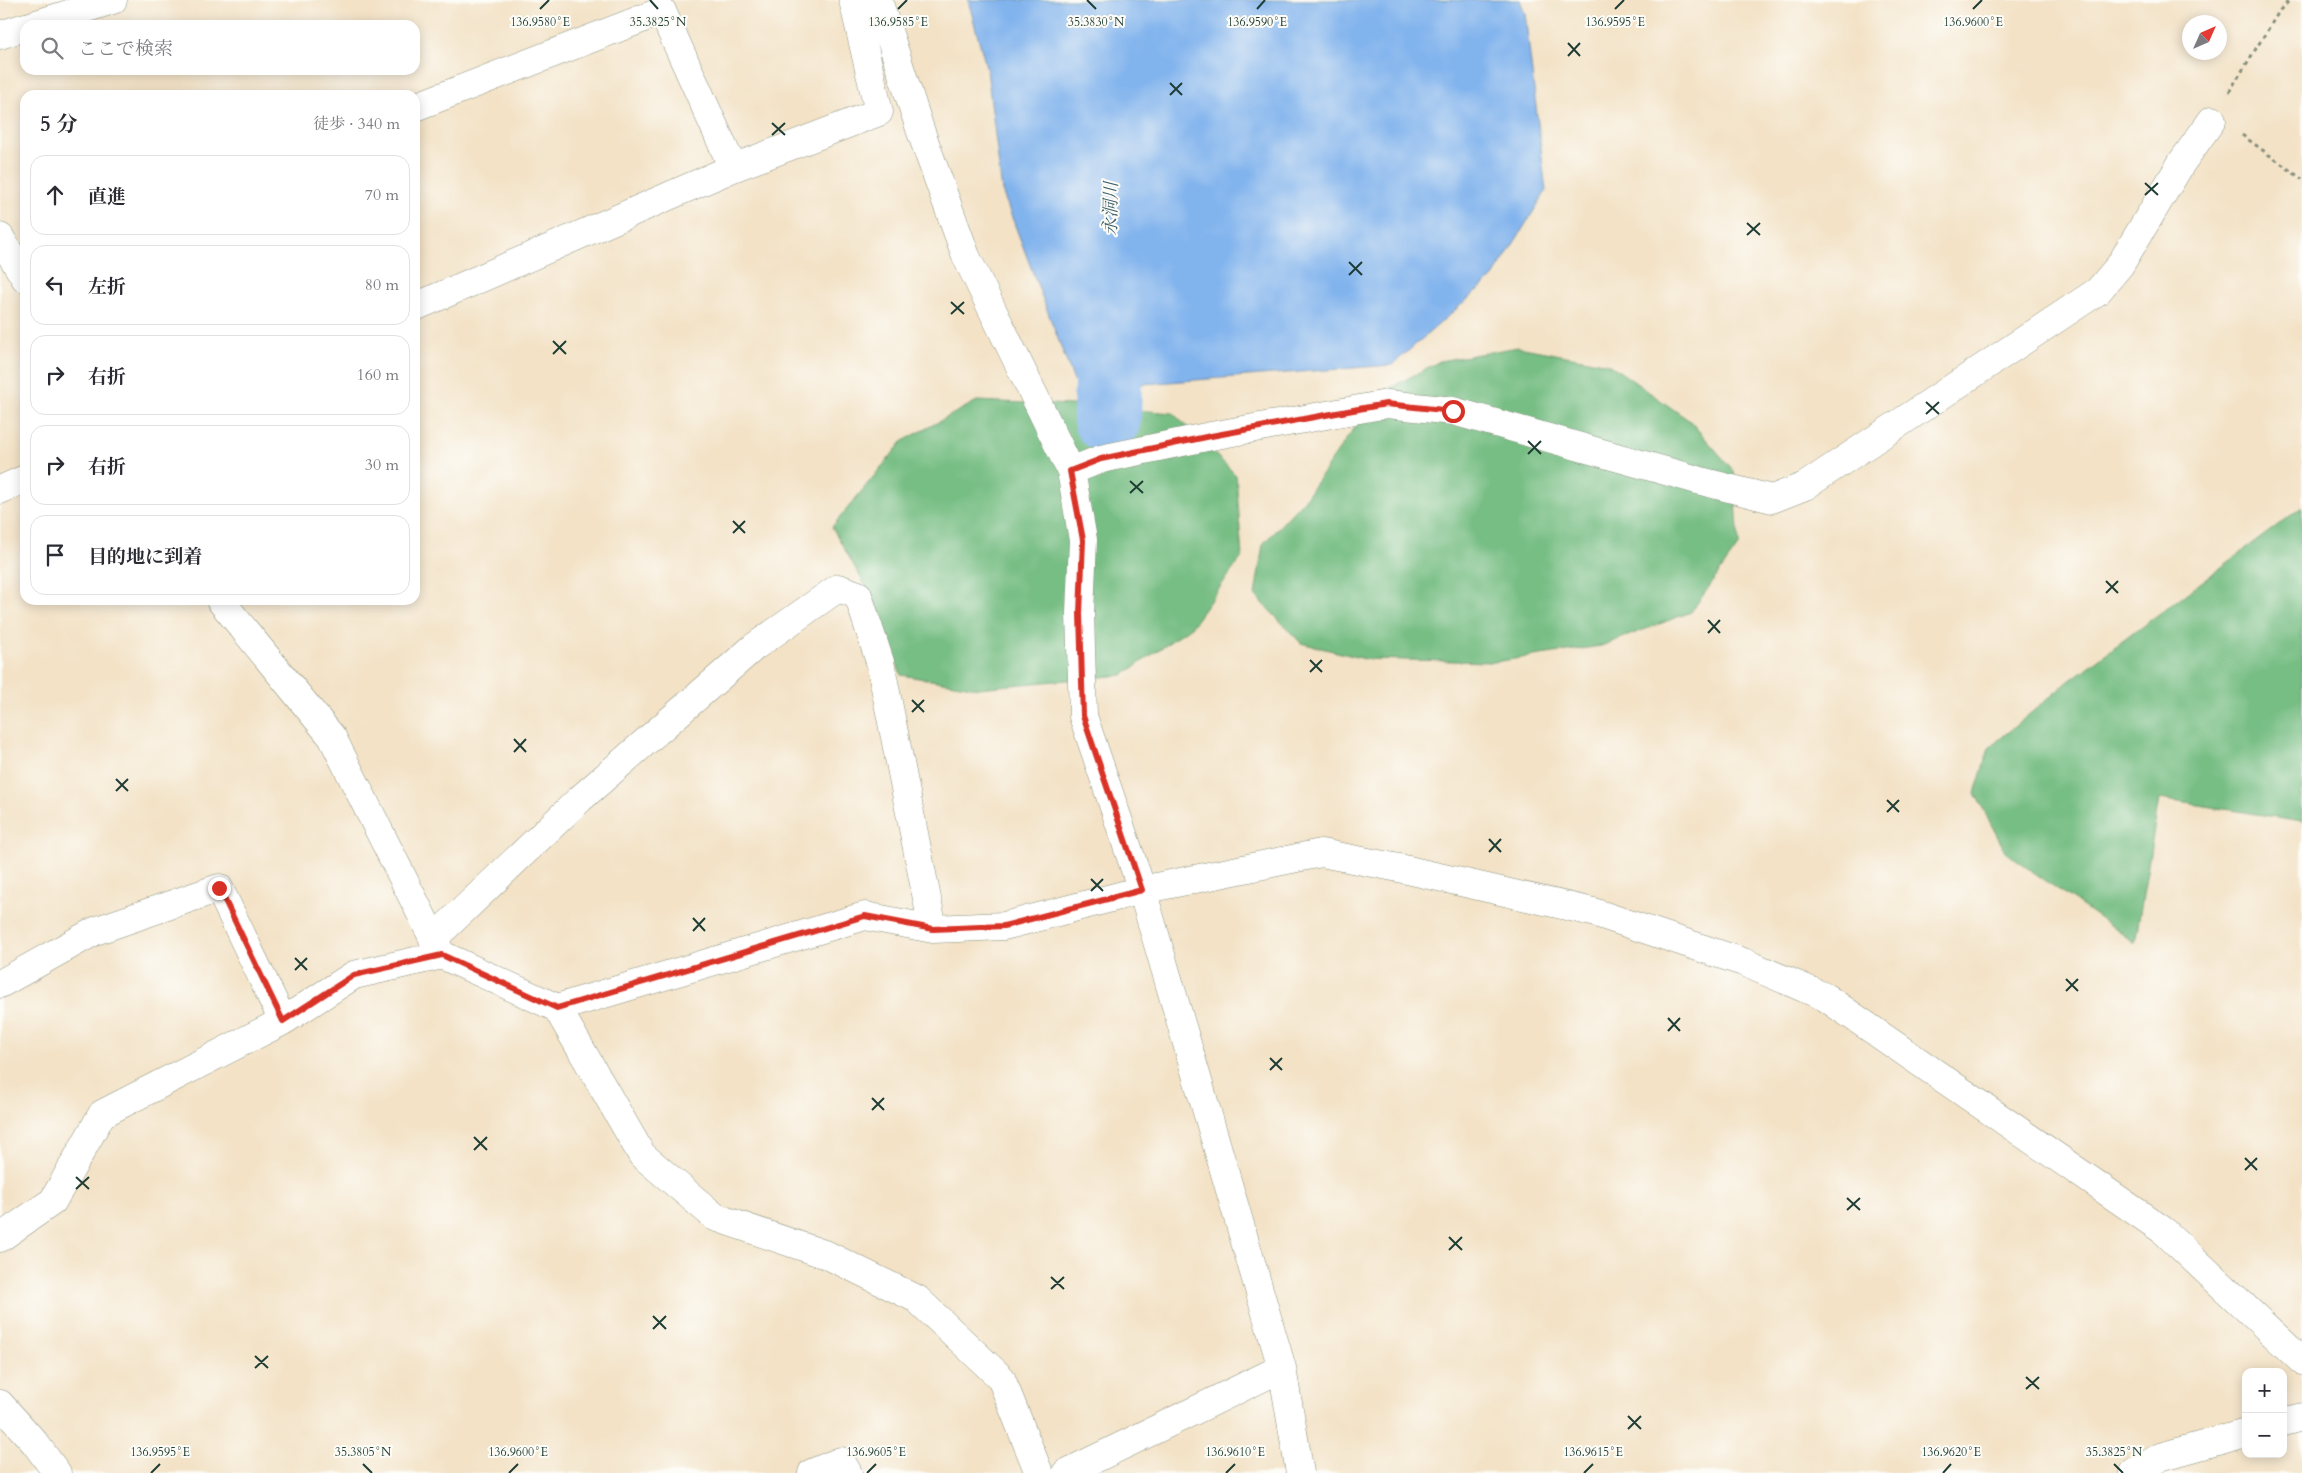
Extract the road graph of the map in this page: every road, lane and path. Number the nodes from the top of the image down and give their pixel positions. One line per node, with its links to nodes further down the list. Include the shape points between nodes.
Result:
1 (853, 0): 10 (street, via 878,112)
2 (878, 0): 15 (street, via 966,256)
3 (2290, 0): 9 (path, via 2280,10)
4 (97, 3): 5 (street)
5 (48, 20)
6 (20, 29): 7 (street)
7 (0, 35)
8 (420, 105): 10 (street, via 662,11)
9 (2212, 120): 11 (path, via 2238,133); 15 (street, via 2182,162 2120,265 2098,291 1806,486 1772,499 1453,411 1386,404 1110,457)
10 (733, 168): 14 (street)
11 (2302, 180)
12 (0, 237): 13 (street)
13 (16, 266)
14 (420, 305)
15 (1070, 471): 19 (street, via 1083,540 1080,613 1083,716)
16 (20, 481): 17 (street)
17 (0, 490)
18 (224, 605): 21 (street, via 332,737)
19 (1142, 890): 20 (street, via 1004,926); 26 (street, via 1321,853 1593,912 1743,962 1825,998 2164,1231); 27 (street)
20 (933, 929): 21 (street, via 880,662 858,595 838,588 747,653 580,799); 23 (street, via 865,916)
21 (438, 947): 23 (street); 24 (street, via 354,975)
22 (0, 984): 24 (street, via 95,931 219,888)
23 (557, 1008): 35 (street, via 642,1154 715,1217 827,1255 917,1298 1002,1378)
24 (283, 1021): 25 (street, via 102,1114 53,1201)
25 (0, 1238)
26 (2302, 1361)
27 (1282, 1368): 36 (street); 37 (street)
28 (0, 1404): 32 (street)
29 (2302, 1417): 30 (street)
30 (2287, 1421)
31 (2242, 1434): 38 (street, via 2160,1456)
32 (58, 1473)
33 (812, 1473): 34 (street, via 841,1461)
34 (848, 1473)
35 (1040, 1473)
36 (1066, 1473)
37 (1300, 1473)
38 (2134, 1473)

